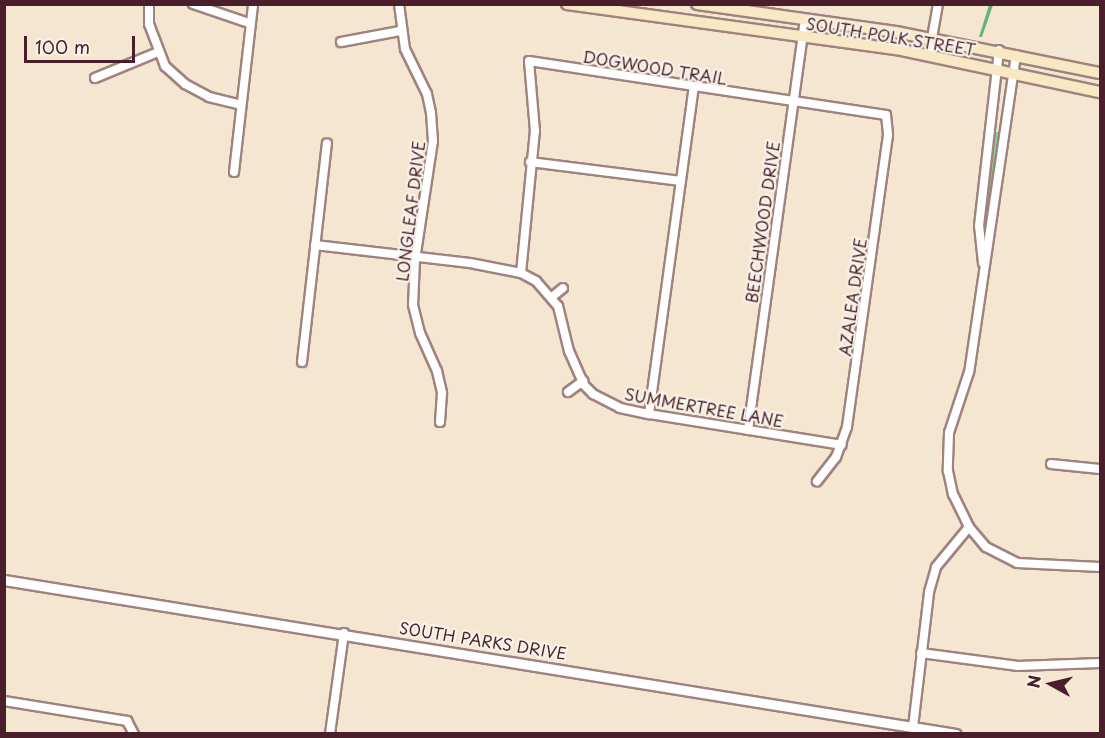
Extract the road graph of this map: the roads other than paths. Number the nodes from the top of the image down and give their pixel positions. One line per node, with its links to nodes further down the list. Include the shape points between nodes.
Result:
1 (149, 4): 16 (street, via 149,24)
2 (193, 4): 10 (street)
3 (252, 4): 10 (street)
4 (399, 4): 11 (street, LONGLEAF DRIVE)
5 (567, 4): 8 (main road, SOUTH POLK STREET)
6 (697, 4): 9 (main road, SOUTH POLK STREET)
7 (938, 4): 13 (street)
8 (613, 7): 12 (main road, SOUTH POLK STREET)
9 (805, 19): 12 (street, BEECHWOOD DRIVE); 13 (main road, SOUTH POLK STREET)
10 (249, 22): 26 (street)
11 (400, 31): 14 (street); 35 (street, LONGLEAF DRIVE, via 427,94 432,132)
12 (803, 37): 17 (main road, SOUTH POLK STREET); 25 (street, BEECHWOOD DRIVE)
13 (933, 38): 15 (main road, SOUTH POLK STREET); 17 (street)
14 (341, 42)
15 (999, 50): 18 (main road, SOUTH POLK STREET); 19 (street)
16 (158, 52): 22 (street); 26 (street, via 165,66 185,84 209,97)
17 (929, 55): 19 (main road, SOUTH POLK STREET)
18 (1016, 55): 20 (street); 21 (main road, SOUTH POLK STREET)
19 (995, 69): 20 (main road, SOUTH POLK STREET); 28 (street)
20 (1013, 73): 24 (main road, SOUTH POLK STREET); 29 (street)
21 (1101, 73)
22 (95, 78)
23 (694, 87): 25 (street, DOGWOOD TRAIL); 31 (street, DOGWOOD TRAIL, via 528,61 535,131); 33 (street)
24 (1101, 92)
25 (792, 101): 27 (street, DOGWOOD TRAIL); 45 (street, BEECHWOOD DRIVE)
26 (240, 105): 32 (street)
27 (879, 114): 46 (street, AZALEA DRIVE, via 886,115 888,135)
28 (989, 123): 29 (street); 36 (street, via 979,226)
29 (1006, 125): 36 (street)
30 (327, 143): 34 (street)
31 (530, 162): 33 (street); 37 (street)
32 (234, 172)
33 (681, 181): 43 (street)
34 (315, 245): 35 (street); 40 (street)
35 (415, 260): 37 (street, via 470,263); 44 (street, LONGLEAF DRIVE, via 413,305 437,371 442,393)
36 (984, 270): 50 (street, via 969,372 946,449 953,494)
37 (521, 273): 39 (street)
38 (563, 288): 39 (street)
39 (552, 297): 41 (street, SUMMERTREE LANE)
40 (302, 362)
41 (583, 381): 42 (street); 43 (street, SUMMERTREE LANE, via 593,394 620,408)
42 (567, 392)
43 (649, 414): 45 (street, SUMMERTREE LANE)
44 (440, 423)
45 (748, 430): 46 (street, SUMMERTREE LANE)
46 (842, 445): 49 (street, AZALEA DRIVE)
47 (1050, 464): 48 (street)
48 (1101, 470)
49 (817, 481)
50 (969, 527): 51 (street, via 986,547 1017,563); 54 (street, via 936,567)
51 (1101, 567)
52 (4, 580): 53 (street, SOUTH PARKS DRIVE)
53 (344, 633): 57 (street, SOUTH PARKS DRIVE); 59 (street)
54 (921, 653): 55 (street, via 1018,666); 57 (street)
55 (1101, 663)
56 (4, 701): 58 (street, via 127,721)
57 (913, 728): 60 (street, SOUTH PARKS DRIVE)
58 (134, 734)
59 (330, 734)
60 (956, 734)

